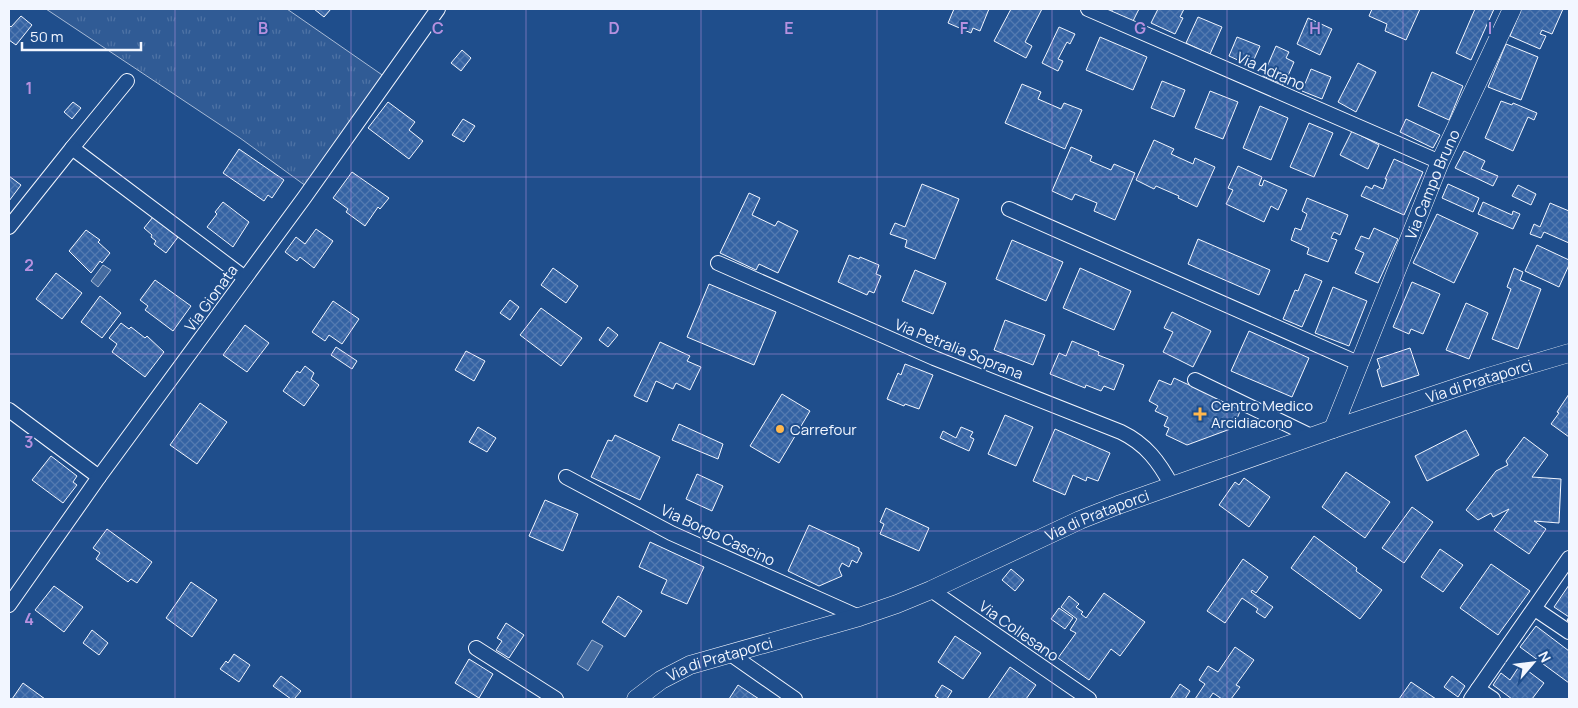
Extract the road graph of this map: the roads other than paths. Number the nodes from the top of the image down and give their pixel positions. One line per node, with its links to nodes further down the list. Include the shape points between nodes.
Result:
1 (438, 9): 10 (street, Via Gionata)
2 (1088, 9): 6 (street, Via Adrano)
3 (1512, 9): 6 (street, Via Campo Bruno)
4 (127, 81): 5 (street)
5 (72, 148): 8 (street); 10 (street)
6 (1440, 162): 12 (street, Via Campo Bruno)
7 (1010, 209): 12 (street)
8 (9, 227)
9 (718, 263): 19 (street, Via Petralia Soprana, via 934,358 1122,432 1146,448)
10 (245, 278): 17 (street, Via Gionata)
11 (1569, 352): 15 (street, Via di Prataporci)
12 (1358, 363): 15 (street, Via Campo Bruno)
13 (1195, 380): 16 (street)
14 (9, 410): 17 (street)
15 (1333, 428): 16 (street, Via di Prataporci)
16 (1311, 436): 19 (street, Via di Prataporci)
17 (99, 477): 22 (street, Via Gionata)
18 (566, 477): 24 (street, Via Borgo Cascino, via 671,533)
19 (1172, 486): 21 (street, Via di Prataporci, via 1080,520)
20 (1569, 558): 23 (street)
21 (931, 590): 24 (street, Via di Prataporci); 32 (street, Via Collesano)
22 (9, 605)
23 (1535, 609): 25 (street); 28 (street)
24 (859, 617): 27 (street, Via di Prataporci)
25 (1569, 632)
26 (476, 648): 29 (street)
27 (730, 653): 30 (street, Via di Prataporci, via 676,671); 31 (street)
28 (1475, 694): 33 (street)
29 (556, 699)
30 (636, 699)
31 (795, 699)
32 (1089, 699)
33 (1493, 699)

